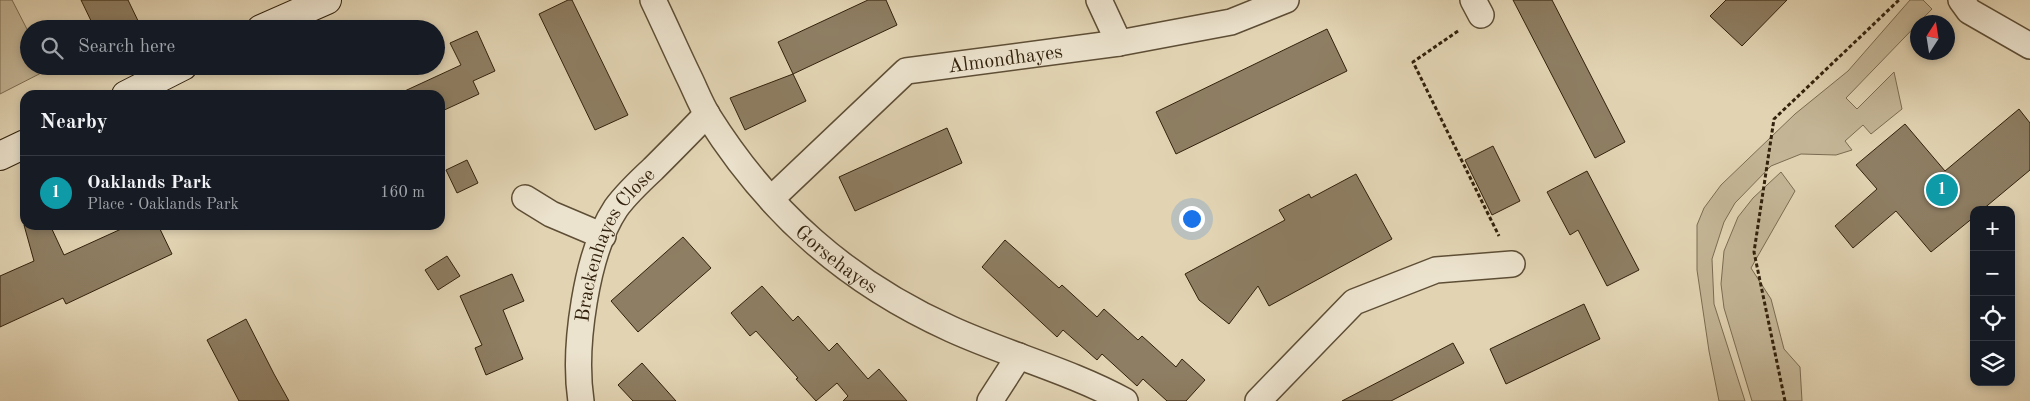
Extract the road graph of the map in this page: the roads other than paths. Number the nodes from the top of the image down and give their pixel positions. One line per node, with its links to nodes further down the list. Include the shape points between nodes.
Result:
1 (327, 0): 6 (street)
2 (653, 0): 11 (street, Gorsehayes)
3 (1099, 0): 7 (street)
4 (1286, 0): 7 (street, Almondhayes, via 1231,22)
5 (1961, 0): 8 (street, via 1969,10)
6 (281, 20)
7 (1119, 42): 15 (street, Almondhayes, via 906,71)
8 (2030, 46)
9 (165, 75): 10 (street)
10 (136, 90)
11 (707, 114): 15 (street, Gorsehayes); 16 (street, Brackenhayes Close, via 624,197)
12 (20, 146): 13 (street)
13 (0, 156)
14 (524, 198): 16 (street, via 551,214)
15 (771, 199): 18 (street, Gorsehayes, via 811,241 897,303 952,330)
16 (603, 236): 19 (street, Brackenhayes Close, via 587,285 581,326 578,366)
17 (1512, 264): 22 (street, via 1436,270 1354,302)
18 (1019, 356): 20 (street); 21 (street, Gorsehayes, via 1073,376)
19 (581, 401)
20 (990, 401)
21 (1125, 401)
22 (1258, 401)

